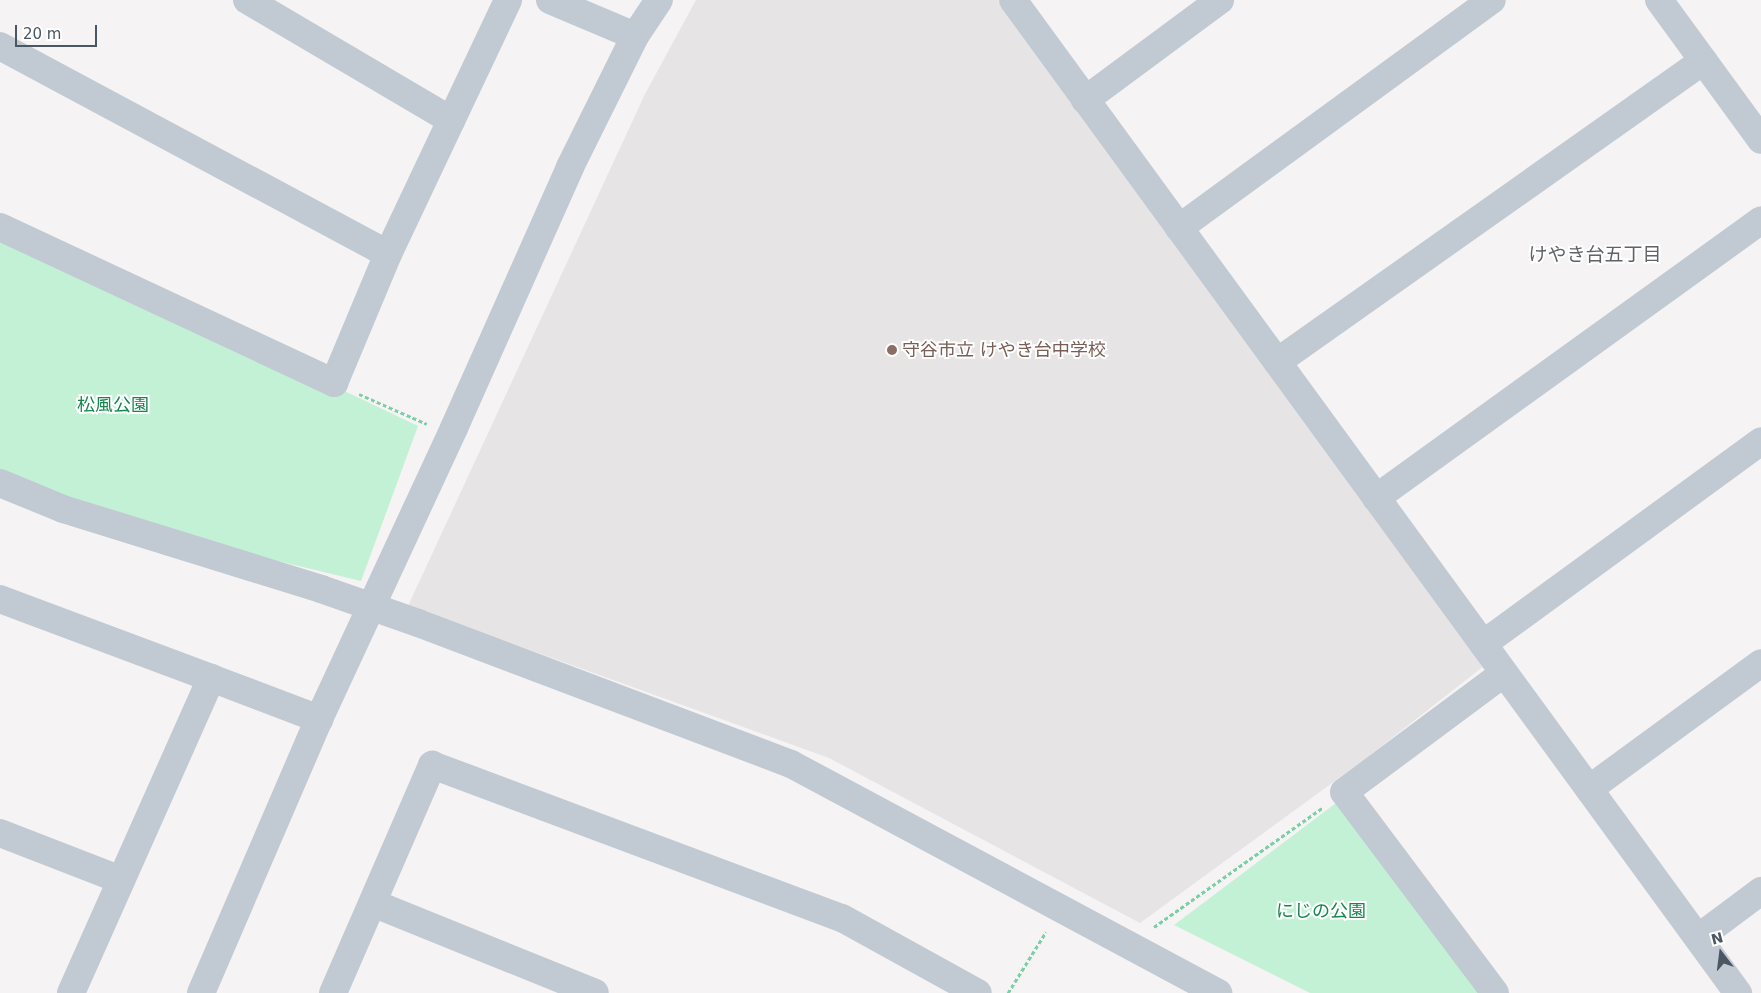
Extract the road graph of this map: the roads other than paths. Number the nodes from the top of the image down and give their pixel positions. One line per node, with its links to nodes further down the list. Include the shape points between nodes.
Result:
1 (247, 0): 13 (street)
2 (508, 0): 13 (street)
3 (550, 0): 9 (street)
4 (659, 0): 9 (street)
5 (1012, 0): 12 (street)
6 (1220, 0): 12 (street)
7 (1492, 0): 17 (street)
8 (1659, 0): 11 (street)
9 (635, 36): 28 (street, via 570,166 446,446)
10 (0, 46): 18 (street)
11 (1703, 60): 14 (street); 19 (street)
12 (1085, 100): 17 (street)
13 (451, 120): 18 (street)
14 (1761, 140)
15 (1761, 220): 22 (street)
16 (0, 227): 18 (street, via 334,383)
17 (1179, 228): 19 (street)
18 (388, 254)
19 (1277, 362): 22 (street)
20 (1761, 441): 24 (street)
21 (0, 483): 40 (street, bridge, via 63,509 321,589 418,623 791,764)
22 (1376, 498): 24 (street)
23 (0, 599): 27 (street)
24 (1483, 644): 26 (street)
25 (1761, 663): 29 (street)
26 (1504, 673): 29 (street); 41 (street, via 1344,792)
27 (211, 678): 28 (street); 31 (street)
28 (319, 719): 35 (street)
29 (1589, 789): 34 (street)
30 (0, 833): 31 (street)
31 (121, 880): 36 (street)
32 (1761, 891): 34 (street)
33 (374, 904): 37 (street); 38 (street); 39 (street, via 432,765 842,918)
34 (1698, 938): 42 (street)
35 (211, 990)
36 (71, 993)
37 (333, 993)
38 (595, 993)
39 (978, 993)
40 (1218, 993)
41 (1495, 993)
42 (1738, 993)

